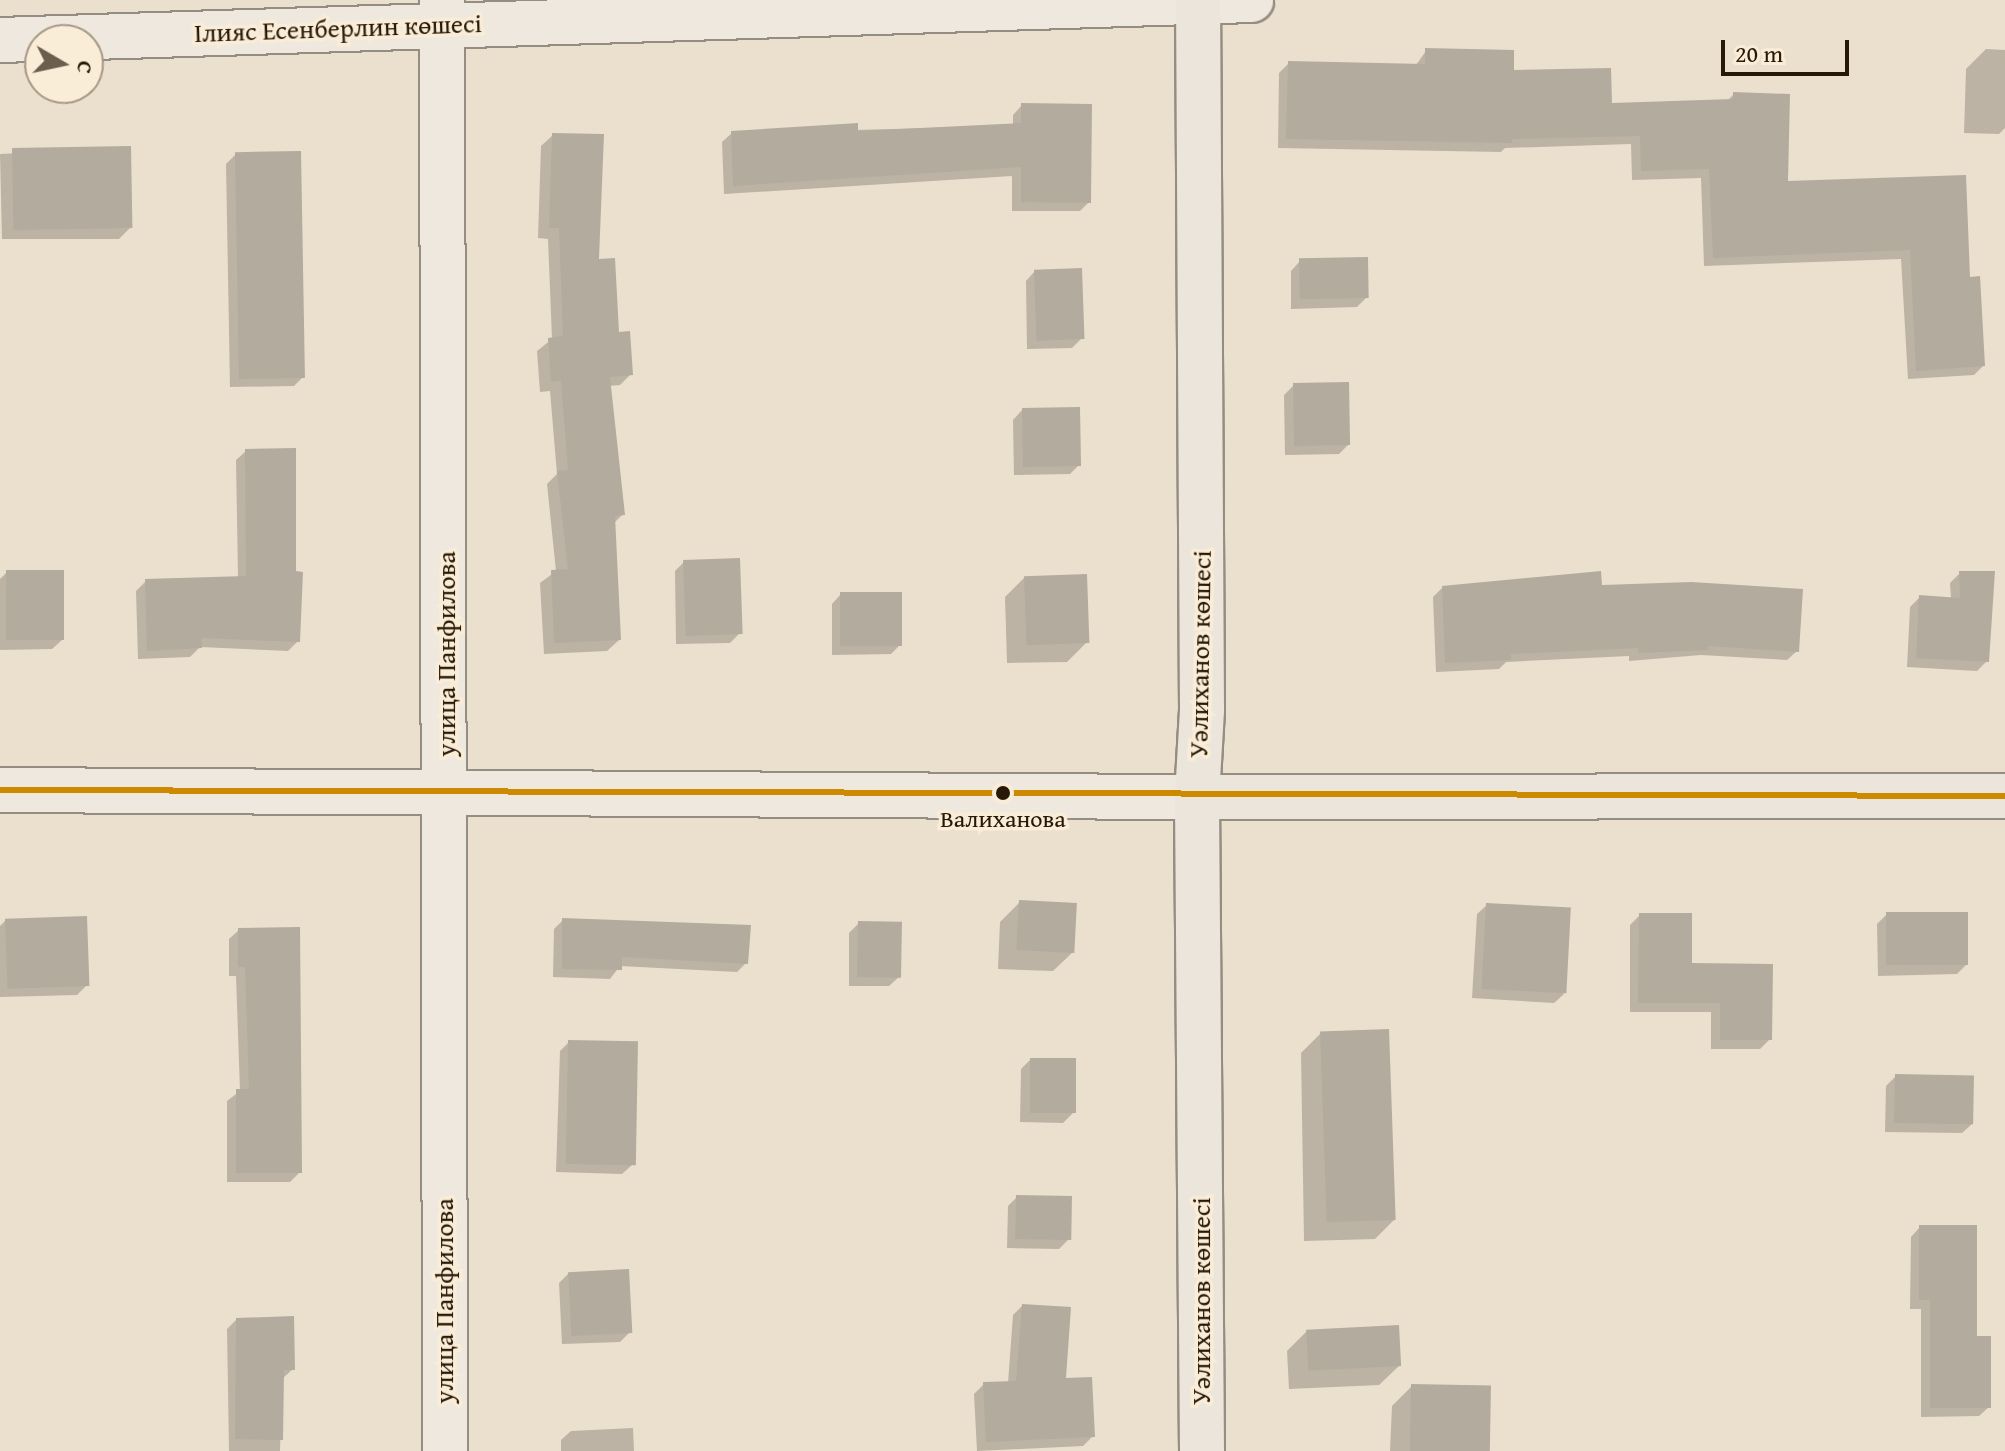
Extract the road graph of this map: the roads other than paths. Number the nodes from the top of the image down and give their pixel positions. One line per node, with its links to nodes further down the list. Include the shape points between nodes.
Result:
1 (1198, 0): 2 (street, Ілияс Есенберлин көшесі); 3 (street, Ілияс Есенберлин көшесі); 8 (main road, Уәлиханов көшесі, via 1202,709)
2 (1251, 0)
3 (442, 12): 4 (street, Ілияс Есенберлин көшесі); 6 (street, улица Панфилова)
4 (0, 40)
5 (0, 790): 6 (street)
6 (446, 791): 8 (street); 9 (street, улица Панфилова)
7 (2005, 796): 8 (main road)
8 (1197, 797): 10 (main road, Уәлиханов көшесі)
9 (445, 1451)
10 (1202, 1451)

